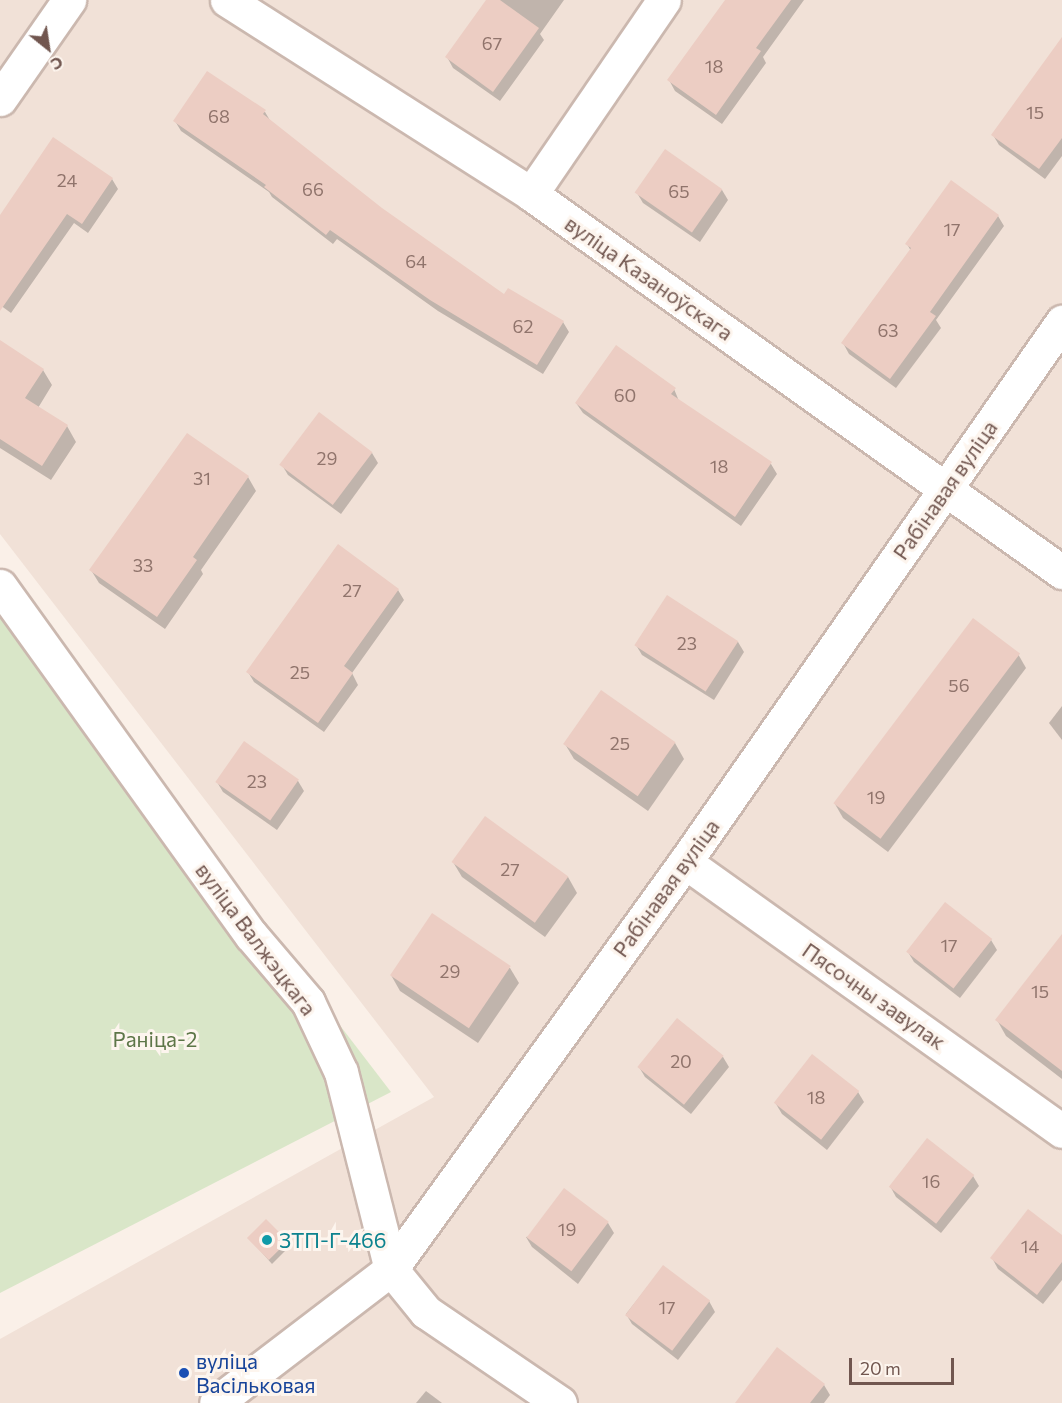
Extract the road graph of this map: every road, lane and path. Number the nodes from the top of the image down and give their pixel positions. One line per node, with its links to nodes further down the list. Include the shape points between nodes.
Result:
1 (69, 0): 4 (street)
2 (227, 0): 5 (street, вуліца Казаноўскага)
3 (664, 0): 5 (street)
4 (0, 99)
5 (531, 194): 7 (street, вуліца Казаноўскага)
6 (1062, 322): 7 (street, Рабінавая вуліца)
7 (946, 489): 8 (street, вуліца Казаноўскага); 10 (street, Рабінавая вуліца)
8 (1062, 572)
9 (0, 586): 12 (street, вуліца Валжэцкага, via 251,935 308,1002 341,1072)
10 (685, 862): 11 (street, Пясочны завулак); 12 (street, Рабінавая вуліца)
11 (1062, 1131)
12 (391, 1269): 13 (street, Рабінавая вуліца); 14 (street, вуліца Валжэцкага, via 426,1312)
13 (216, 1403)
14 (560, 1403)

